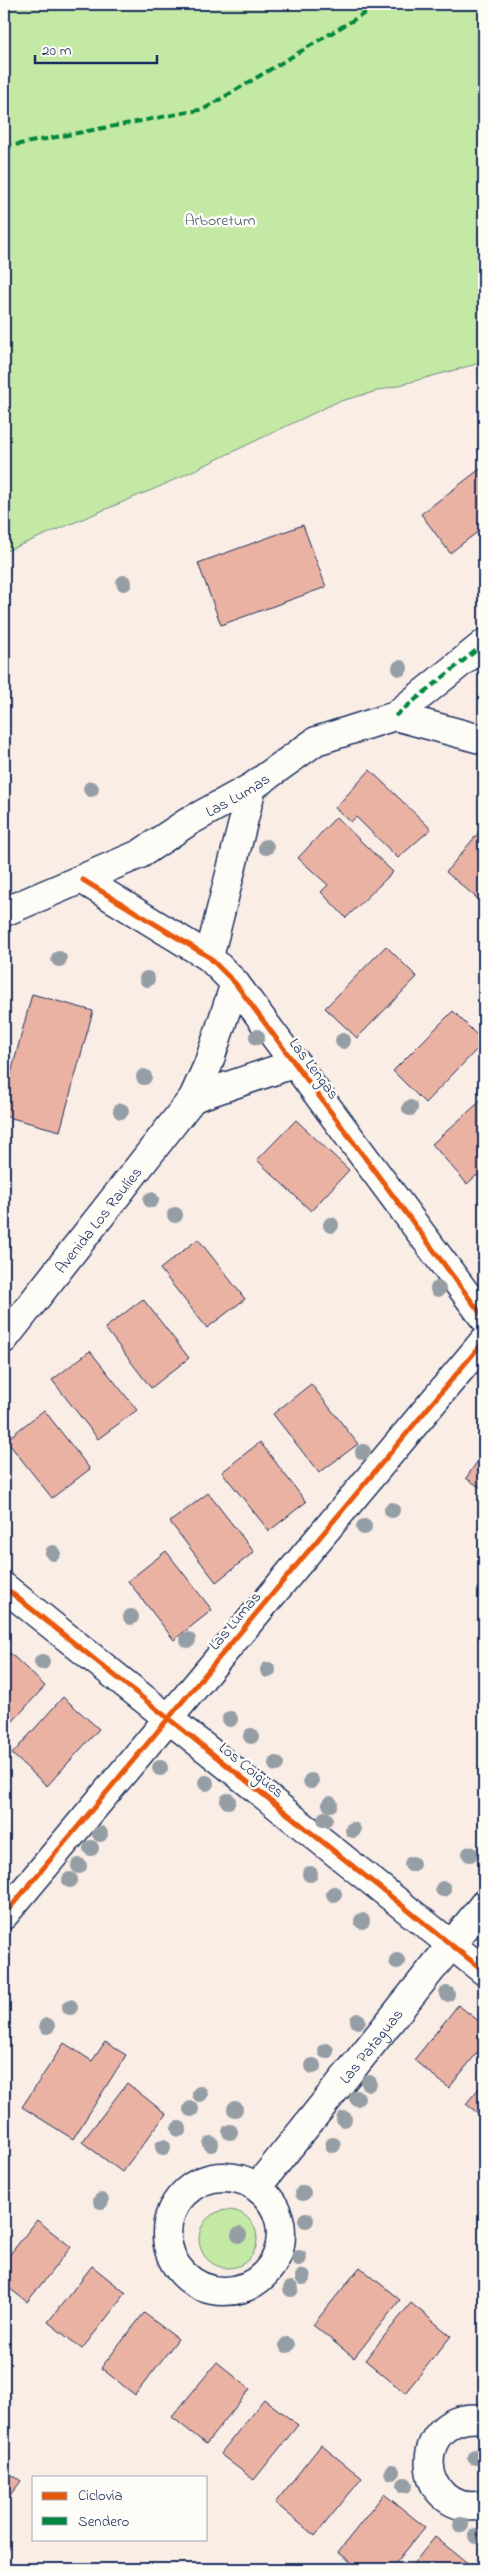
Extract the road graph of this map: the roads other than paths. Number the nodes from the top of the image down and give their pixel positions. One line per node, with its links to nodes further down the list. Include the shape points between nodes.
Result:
1 (484, 644): 2 (street, Las Lumas)
2 (395, 716): 3 (street); 4 (street, Las Lumas, via 316,740)
3 (484, 740)
4 (252, 787): 5 (street, Las Lumas, via 188,822 140,854); 7 (street)
5 (83, 880): 6 (street, Las Lumas); 7 (street, Las Lengas)
6 (4, 912)
7 (209, 956): 8 (street, Las Lengas)
8 (235, 984): 9 (street, Las Lengas); 10 (street, Avenida Los Raulíes, via 208,1065)
9 (296, 1063): 10 (street); 11 (street, Las Lengas)
10 (193, 1098): 12 (street, Avenida Los Raulíes)
11 (484, 1318)
12 (4, 1339)
13 (484, 1341): 15 (street, Las Lumas)
14 (4, 1587): 15 (street, Los Coigües)
15 (168, 1719): 17 (street, Las Lumas); 18 (street, Los Coigües)
16 (484, 1904): 18 (street, Las Pataguas)
17 (4, 1915)
18 (451, 1945): 19 (street, Los Coigües); 20 (street, Las Pataguas)
19 (484, 1971)
20 (258, 2186): 20 (street, via 240,2178 220,2176 185,2191 173,2207 167,2225 168,2245 174,2263 187,2277 203,2287 221,2292 256,2282 270,2269 279,2252 282,2234 279,2216 271,2200)
21 (484, 2419): 22 (street, via 462,2420 446,2427 434,2440 428,2462 435,2485 452,2501 474,2507)
22 (484, 2505)

